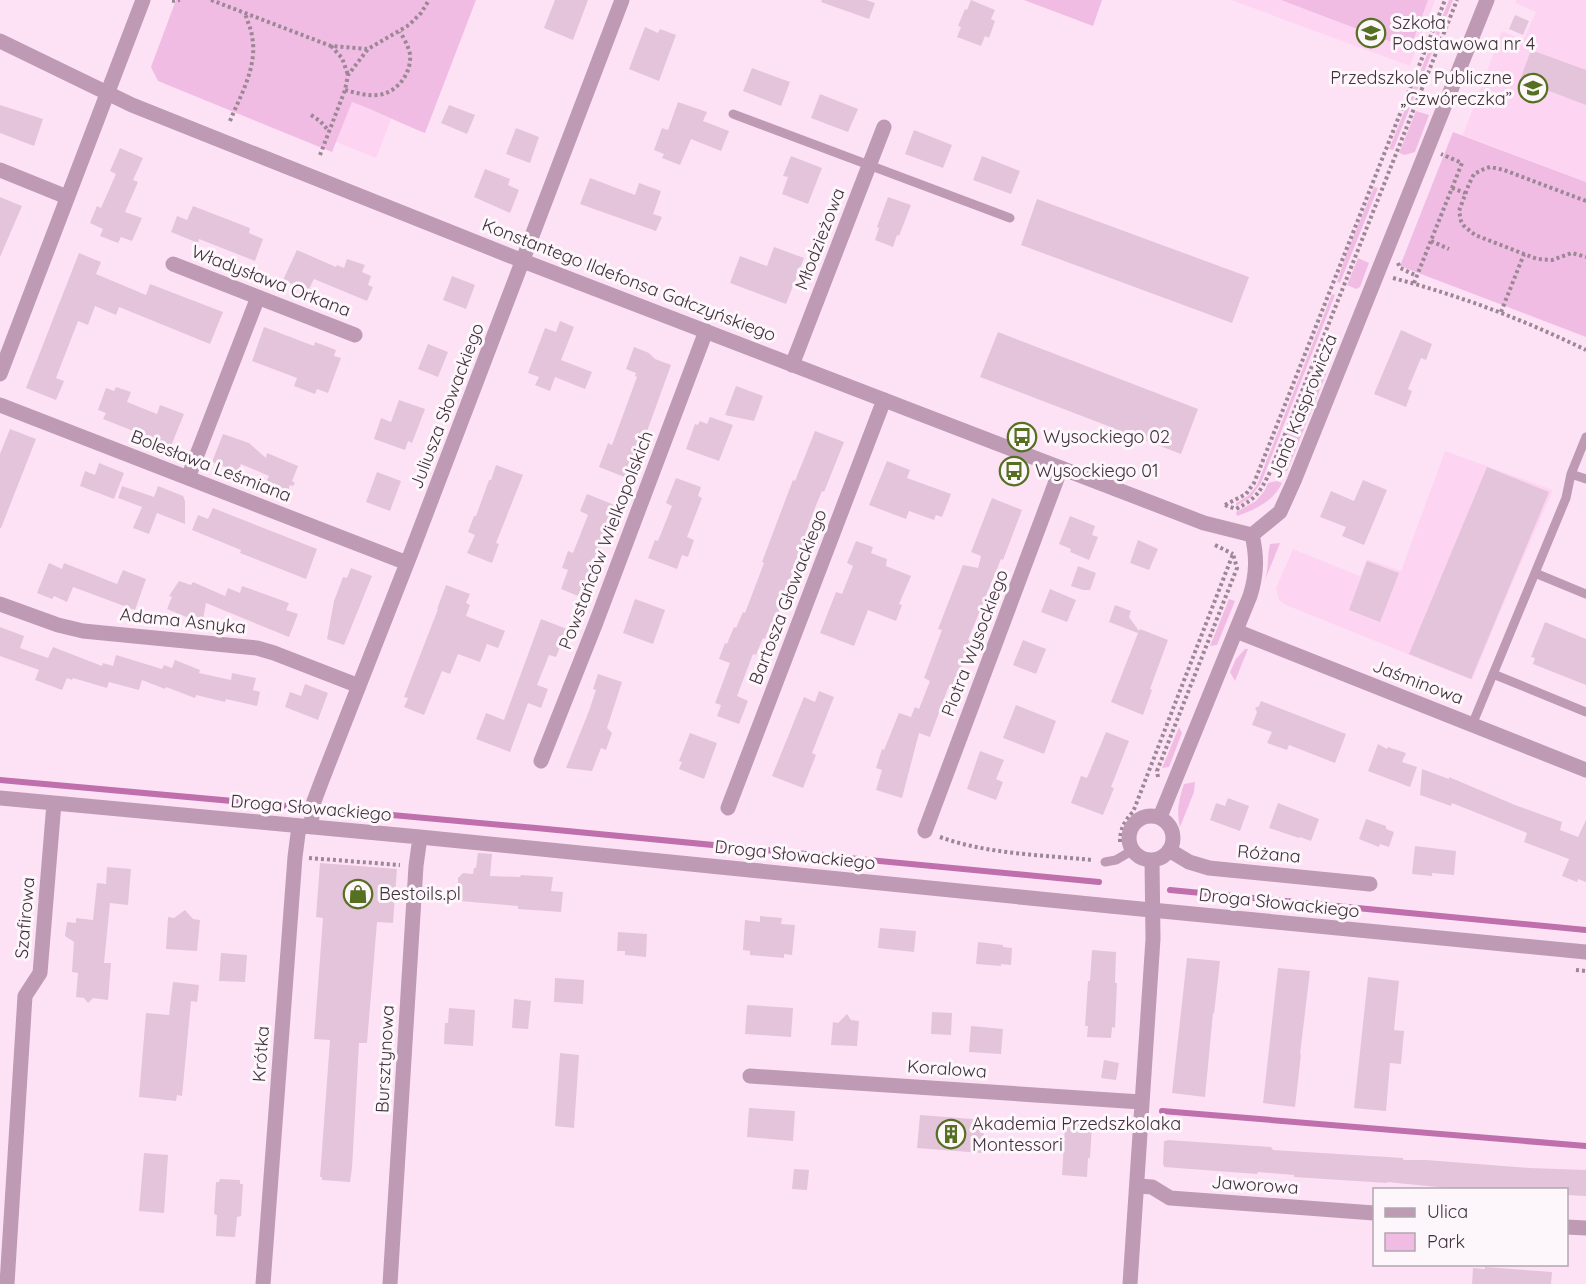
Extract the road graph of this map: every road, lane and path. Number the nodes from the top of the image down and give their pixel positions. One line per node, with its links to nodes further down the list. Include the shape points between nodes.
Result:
1 (143, 0): 17 (street)
2 (180, 0): 9 (path)
3 (211, 0): 10 (path)
4 (429, 0): 11 (path)
5 (622, 0): 37 (street, Juliusza Słowackiego)
6 (1445, 0): 7 (path, via 1254,483 1246,494 1225,505 1236,509 1251,501 1270,472)
7 (1457, 0)
8 (1487, 0): 39 (street, Jana Kasprowicza)
9 (172, 1)
10 (244, 13): 13 (path); 20 (path, via 252,34 253,63)
11 (400, 32): 14 (path); 16 (path, via 410,54 404,80 381,95)
12 (0, 41): 17 (street, Konstantego Ildefonsa Gałczyńskiego)
13 (331, 46): 14 (path); 15 (path, via 342,58)
14 (368, 49): 15 (path)
15 (348, 75): 16 (path)
16 (345, 90): 22 (path)
17 (107, 94): 29 (street); 37 (street, Konstantego Ildefonsa Gałczyńskiego)
18 (734, 114): 25 (lane)
19 (310, 115): 22 (path)
20 (230, 121)
21 (885, 127): 25 (street, Młodzieżowa)
22 (329, 132): 24 (path)
23 (1439, 154): 27 (path, via 1462,163)
24 (320, 155)
25 (870, 165): 31 (lane); 47 (street, Młodzieżowa)
26 (0, 170): 29 (street)
27 (1452, 188): 28 (path); 32 (path)
28 (1465, 193): 30 (path, via 1474,174 1490,167); 34 (path, via 1459,211 1467,229)
29 (67, 197): 48 (street)
30 (1586, 201)
31 (1010, 218)
32 (1431, 241): 33 (path); 40 (path)
33 (1449, 249)
34 (1524, 254): 35 (path, via 1546,260 1572,253); 43 (path)
35 (1586, 257)
36 (1397, 260): 40 (path, via 1400,268)
37 (523, 261): 44 (street, Konstantego Ildefonsa Gałczyńskiego); 59 (street, Juliusza Słowackiego)
38 (173, 264): 42 (street, Władysława Orkana)
39 (1378, 272): 41 (path); 56 (street, Jana Kasprowicza, via 1280,512)
40 (1417, 276): 41 (path)
41 (1414, 283): 43 (path)
42 (258, 297): 45 (street, Władysława Orkana); 54 (street)
43 (1501, 312): 46 (path)
44 (706, 331): 47 (street, Konstantego Ildefonsa Gałczyńskiego); 68 (street, Powstańców Wielkopolskich)
45 (355, 335)
46 (1586, 350)
47 (792, 365): 49 (street, Konstantego Ildefonsa Gałczyńskiego)
48 (0, 372)
49 (884, 400): 52 (street, Konstantego Ildefonsa Gałczyńskiego); 72 (street, Bartosza Głowackiego)
50 (0, 405): 54 (street, Bolesława Leśmiana)
51 (1586, 437): 53 (lane)
52 (1061, 468): 56 (street, Konstantego Ildefonsa Gałczyńskiego, via 1204,523); 75 (street, Piotra Wysockiego)
53 (1571, 474): 55 (lane); 60 (lane, via 1566,498)
54 (188, 478): 59 (street, Bolesława Leśmiana)
55 (1586, 479)
56 (1252, 535): 63 (street, via 1256,579)
57 (1215, 545): 58 (path)
58 (1233, 554): 73 (path, via 1237,568 1156,771); 78 (path, via 1132,812 1121,829 1120,843)
59 (407, 564): 65 (street, Juliusza Słowackiego)
60 (1535, 573): 61 (lane); 64 (lane)
61 (1586, 594)
62 (0, 603): 65 (street, Adama Asnyka, via 83,631 257,648)
63 (1236, 631): 67 (street, Jaśminowa); 73 (street)
64 (1493, 674): 66 (lane); 67 (lane)
65 (359, 686): 74 (street, Juliusza Słowackiego)
66 (1586, 712)
67 (1472, 725): 69 (street, Jaśminowa)
68 (541, 761)
69 (1586, 770)
70 (0, 798): 71 (street, Droga Słowackiego)
71 (54, 803): 74 (street, Droga Słowackiego); 92 (street, Szafirowa, via 40,973 25,996)
72 (728, 808)
73 (1162, 812): 77 (street, via 1172,831 1173,844); 78 (street, via 1136,822 1130,833)
74 (305, 827): 76 (street, Droga Słowackiego); 79 (street, Krótka)
75 (925, 831): 81 (path, via 984,848)
76 (420, 837): 82 (street, Bursztynowa); 84 (street, Droga Słowackiego)
77 (1169, 850): 80 (street); 83 (street, Różana, via 1209,868)
78 (1129, 853): 80 (street); 81 (lane)
79 (295, 857): 82 (path); 93 (street, Krótka)
80 (1152, 860): 84 (street)
81 (1105, 862)
82 (416, 866): 94 (street, Bursztynowa)
83 (1370, 884)
84 (1152, 910): 85 (street, Droga Słowackiego); 87 (street)
85 (1586, 952)
86 (750, 1076): 87 (street, Koralowa)
87 (1141, 1102): 88 (street)
88 (1137, 1186): 89 (street, Jaworowa, via 1152,1187 1170,1198); 95 (street)
89 (1373, 1213)
90 (1568, 1227): 91 (street)
91 (1586, 1228)
92 (7, 1284)
93 (263, 1284)
94 (390, 1284)
95 (1130, 1284)

